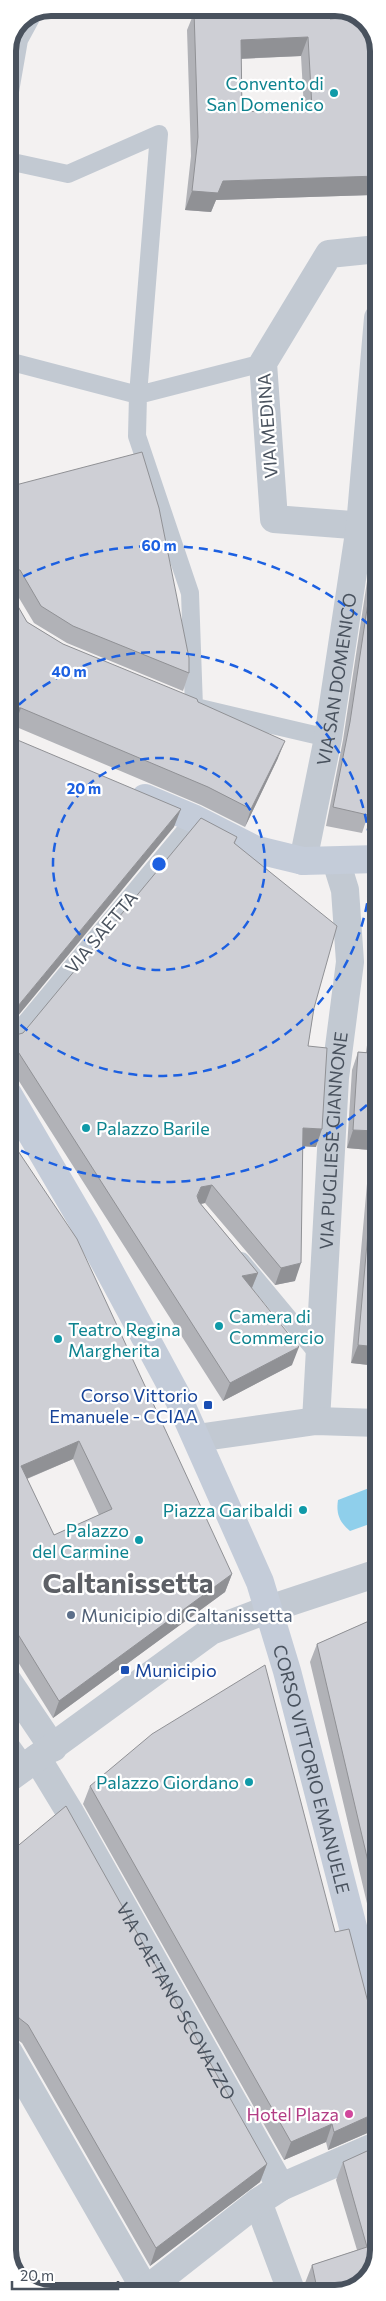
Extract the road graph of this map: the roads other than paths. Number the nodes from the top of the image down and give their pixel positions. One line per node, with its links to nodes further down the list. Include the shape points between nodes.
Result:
1 (16, 163): 5 (lane, via 68,174 159,134)
2 (369, 250): 4 (street, VIA MEDINA, via 329,254)
3 (16, 363): 5 (lane)
4 (263, 363): 5 (lane); 6 (street, VIA MEDINA, via 274,519)
5 (138, 395): 8 (lane, via 137,436 190,593)
6 (369, 526): 9 (street, VIA SAN DOMENICO)
7 (177, 700): 8 (lane)
8 (194, 707): 9 (lane)
9 (328, 738): 13 (street, VIA SAN DOMENICO)
10 (123, 789): 11 (street)
11 (195, 819): 13 (street, via 254,849); 15 (lane, VIA SAETTA)
12 (369, 859): 14 (street)
13 (303, 861): 14 (street)
14 (336, 861): 18 (street, VIA PUGLIESE GIANNONE, via 345,890 350,962 336,1078)
15 (16, 1034)
16 (16, 1109): 21 (street, CORSO VITTORIO EMANUELE, via 84,1224 180,1400)
17 (232, 1250): 18 (lane)
18 (319, 1355): 19 (street, VIA PUGLIESE GIANNONE)
19 (316, 1421): 20 (street); 21 (street)
20 (370, 1423)
21 (197, 1438): 23 (street, CORSO VITTORIO EMANUELE)
22 (370, 1576): 23 (street)
23 (269, 1609): 25 (street, via 211,1631); 26 (street, CORSO VITTORIO EMANUELE)
24 (17, 1722): 25 (street, VIA GAETANO SCOVAZZO)
25 (25, 1761): 29 (street, VIA GAETANO SCOVAZZO, via 71,1814)
26 (370, 1993)
27 (17, 2067): 32 (street)
28 (370, 2148): 29 (street)
29 (281, 2187): 30 (street)
30 (258, 2202): 31 (street); 33 (street)
31 (289, 2284)
32 (141, 2285)
33 (154, 2285)

